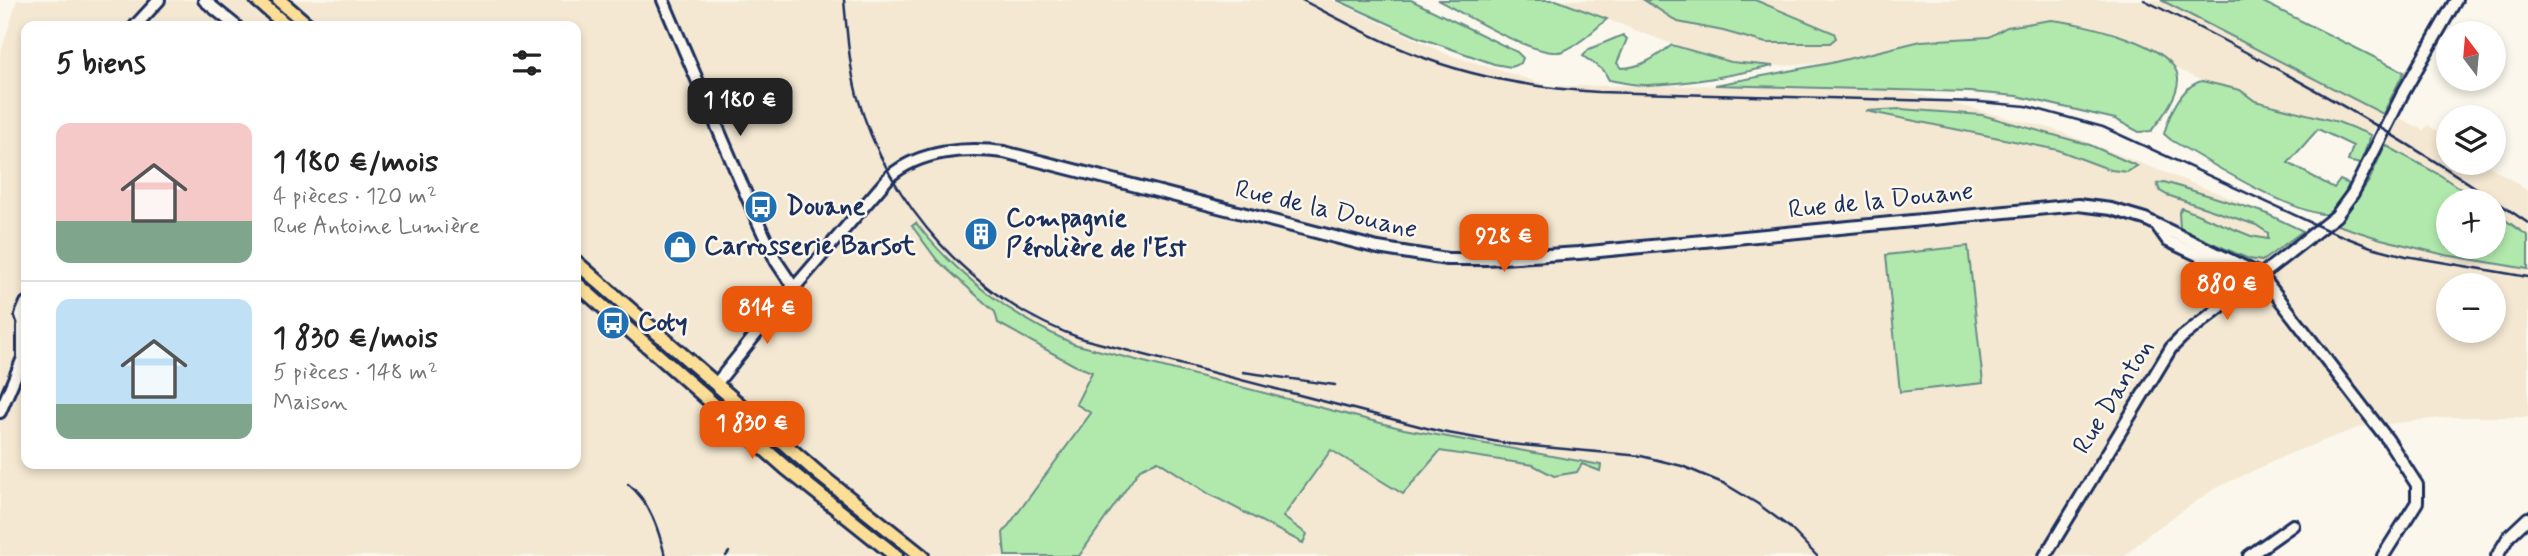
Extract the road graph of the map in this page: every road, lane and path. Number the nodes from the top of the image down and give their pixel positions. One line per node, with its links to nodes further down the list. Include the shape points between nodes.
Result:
1 (159, 0): 7 (street)
2 (204, 0): 8 (street)
3 (257, 0): 9 (main road)
4 (279, 0): 10 (main road)
5 (663, 0): 15 (street, via 776,261)
6 (2456, 0): 13 (street, Rue Danton, via 2353,193 2336,216)
7 (140, 21)
8 (230, 21)
9 (281, 21)
10 (303, 21)
11 (2156, 225): 13 (street, Rue de la Douane); 15 (street, Rue de la Douane, via 2111,209 2078,205 1578,253 1447,259 1378,248 1004,152 964,150 919,159 896,170); 16 (street, Rue de la Douane, via 2168,241 2217,264 2224,283)
12 (581, 266): 18 (main road)
13 (2261, 275): 16 (street, Rue Danton); 27 (street, via 2388,440 2417,485 2417,502)
14 (581, 287): 19 (main road)
15 (794, 288): 18 (street, Rue de la Douane)
16 (2217, 310): 25 (street, Rue Danton, via 2163,358)
17 (21, 362): 20 (street)
18 (716, 384): 19 (main road); 24 (main road)
19 (704, 396): 23 (main road)
20 (0, 412)
21 (2528, 518): 28 (street)
22 (2293, 525): 26 (street)
23 (896, 556)
24 (922, 556)
25 (2045, 556)
26 (2249, 556)
27 (2383, 556)
28 (2497, 556)

